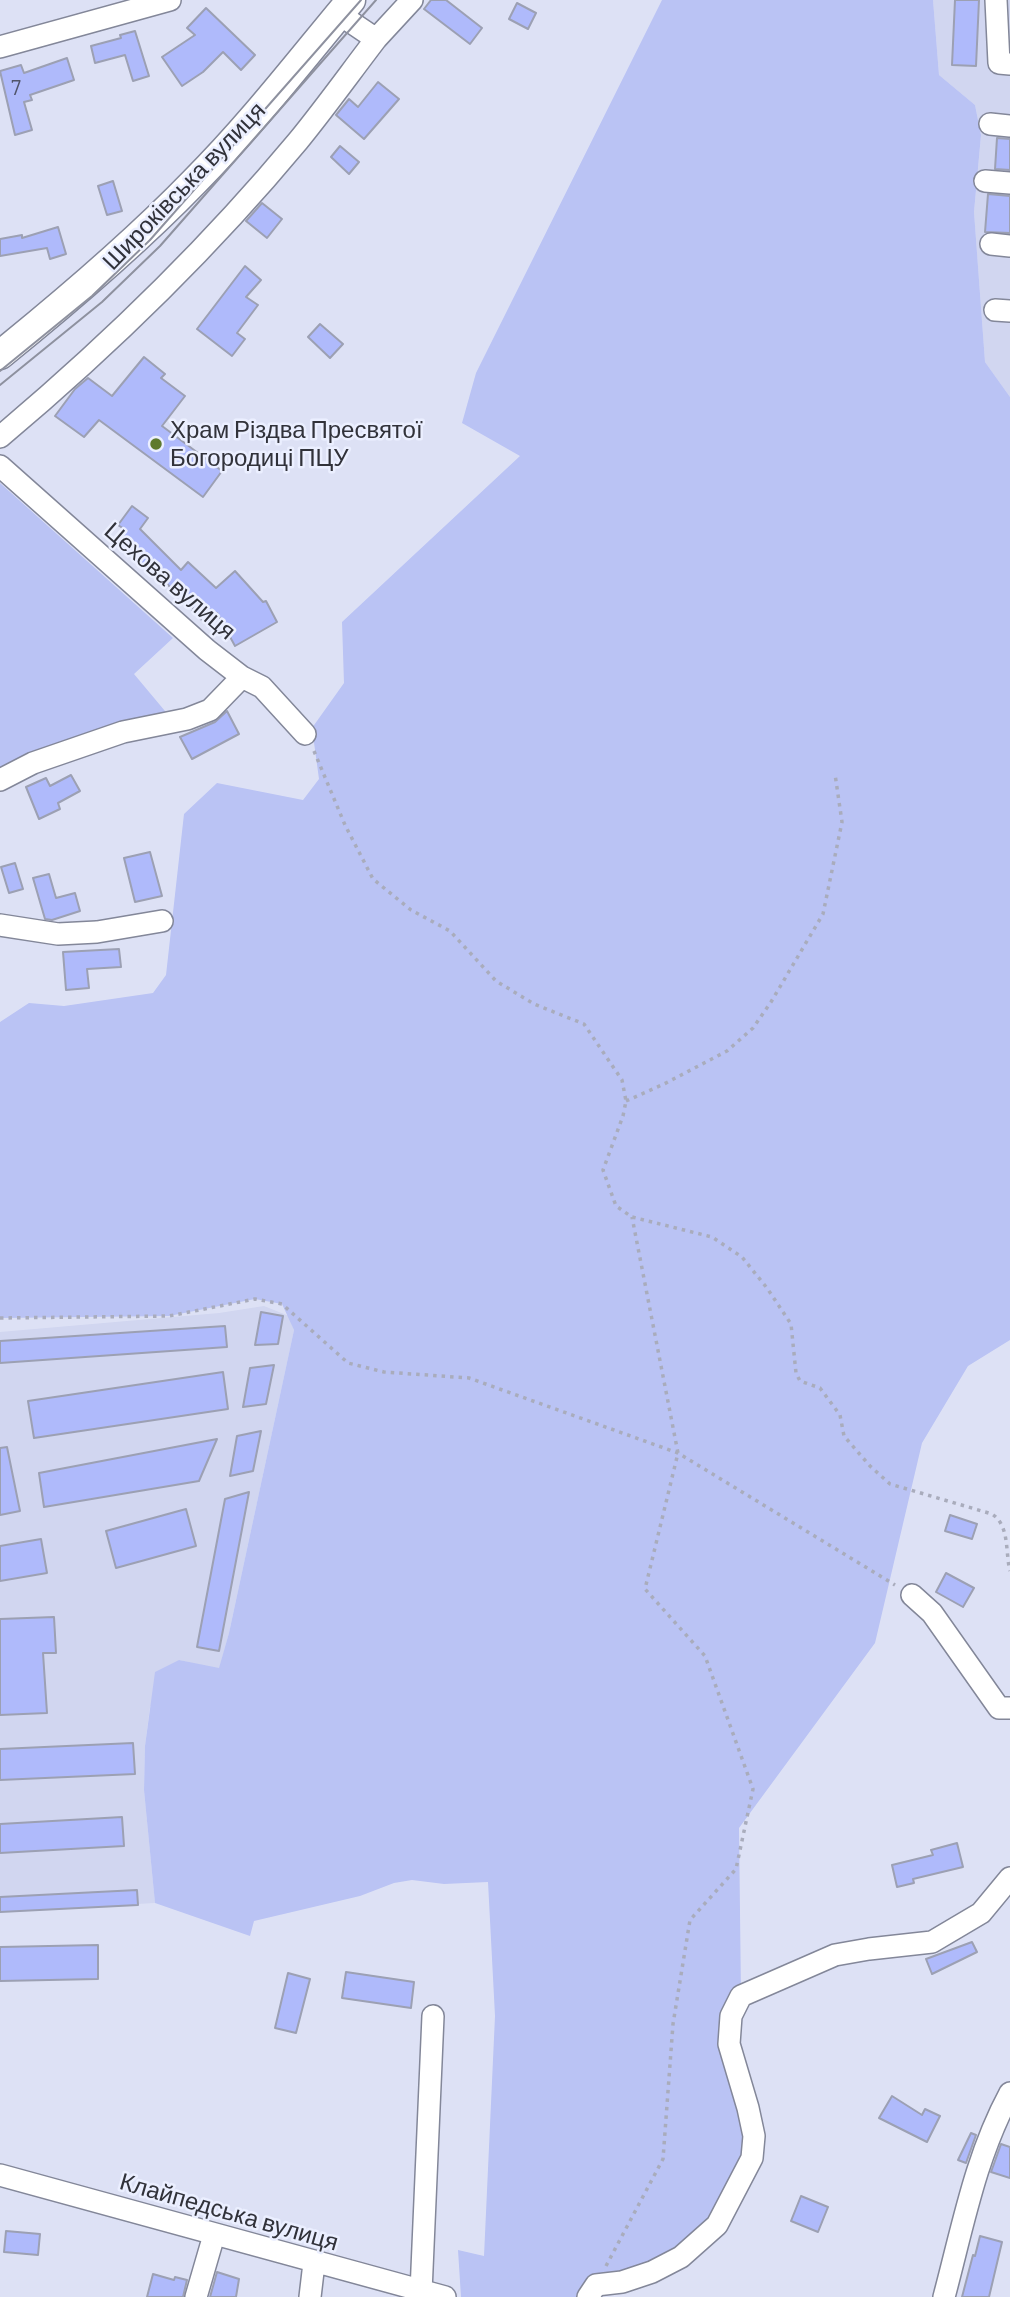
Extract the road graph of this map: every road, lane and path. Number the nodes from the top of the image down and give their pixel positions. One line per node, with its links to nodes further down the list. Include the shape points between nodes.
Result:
1 (170, 0): 6 (street)
2 (412, 0): 5 (street)
3 (1001, 2): 7 (street, via 999,63)
4 (345, 7): 5 (street); 10 (main road, Широківська вулиця, via 196,180 93,278)
5 (376, 39): 11 (street, via 298,141 161,290)
6 (0, 47)
7 (1010, 64)
8 (985, 181): 9 (street)
9 (1010, 183)
10 (0, 355)
11 (0, 437)
12 (0, 466): 13 (street, Цехова вулиця)
13 (242, 677): 14 (street, Цехова вулиця, via 262,687); 16 (street, via 210,710 123,732 33,763)
14 (305, 734): 19 (path, via 373,878 411,910 450,932 496,981 534,1004 584,1024 622,1080)
15 (835, 774): 19 (path, via 842,822 823,914 771,1002 753,1028 727,1051)
16 (0, 780)
17 (162, 920): 18 (street, via 58,934)
18 (0, 925)
19 (626, 1101): 20 (path, via 603,1170 616,1206)
20 (632, 1217): 22 (path); 23 (path, via 712,1237 742,1257 791,1324 800,1381 820,1388 841,1415 844,1436 890,1484 1001,1519)
21 (0, 1318): 22 (path, via 169,1316 255,1299 282,1304 348,1363 384,1373 469,1378)
22 (678, 1453): 24 (path); 33 (path, via 645,1589 705,1656 753,1789 736,1869 690,1920 673,2024 663,2159)
23 (1010, 1571)
24 (912, 1595): 25 (street, via 932,1613 999,1708)
25 (1010, 1708)
26 (1010, 1878): 33 (street, via 981,1913 932,1942 835,1955 741,1997 730,2016 729,2044 754,2136 752,2158 717,2225 681,2257 652,2272)
27 (433, 2016): 32 (street)
28 (1010, 2093): 37 (street, via 972,2182)
29 (0, 2175): 30 (street, Клайпедська вулиця)
30 (214, 2235): 31 (street, Клайпедська вулиця); 34 (street)
31 (314, 2263): 32 (street, Клайпедська вулиця); 35 (street)
32 (421, 2291): 36 (street, Клайпедська вулиця)
33 (592, 2291)
34 (196, 2297)
35 (310, 2297)
36 (445, 2297)
37 (944, 2297)

